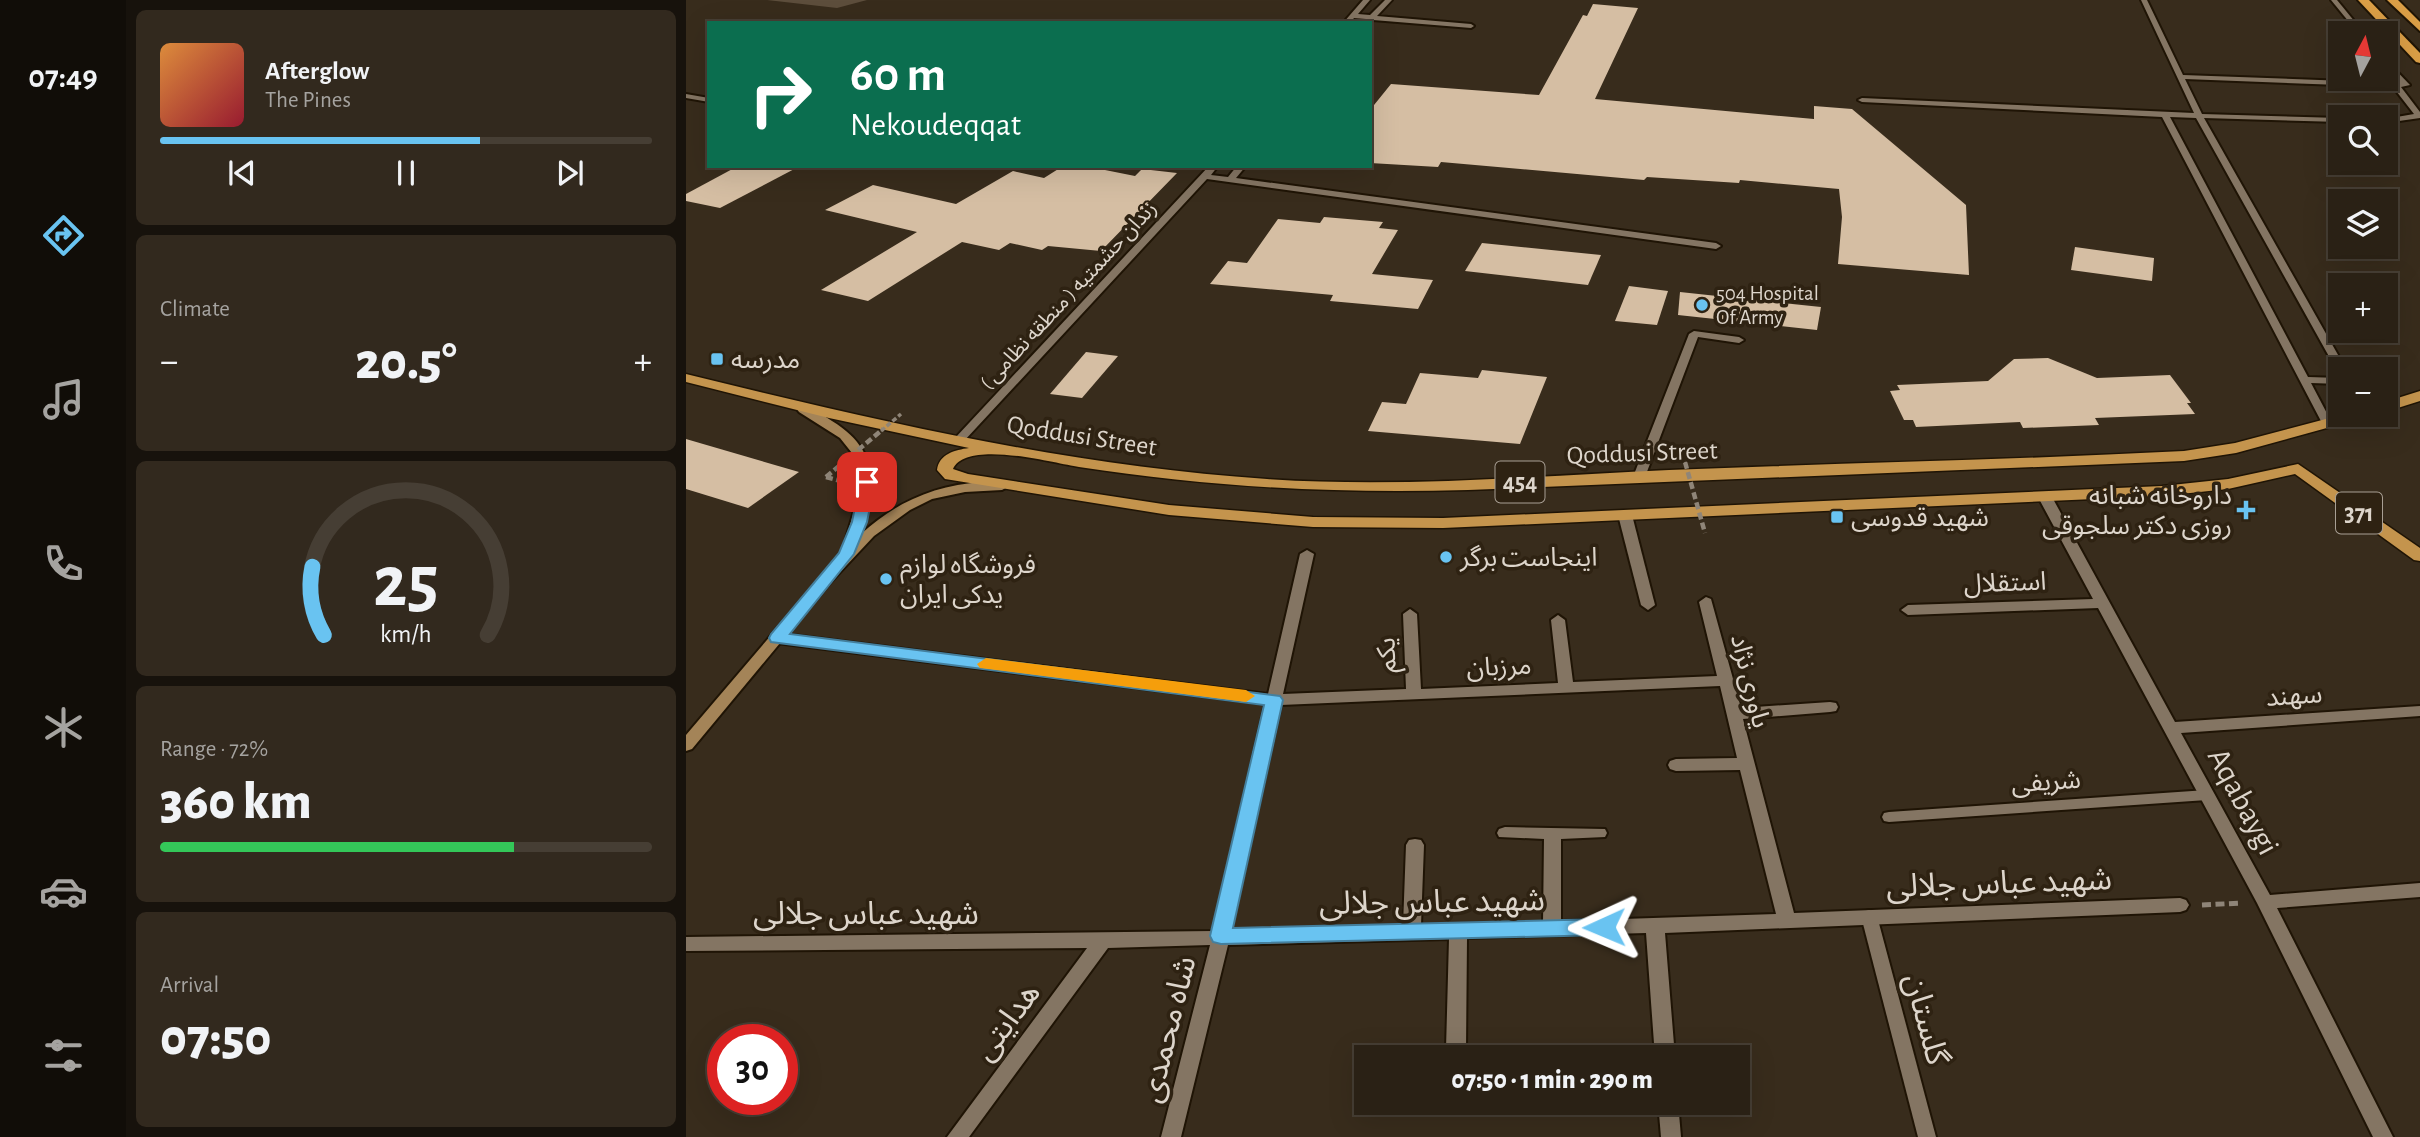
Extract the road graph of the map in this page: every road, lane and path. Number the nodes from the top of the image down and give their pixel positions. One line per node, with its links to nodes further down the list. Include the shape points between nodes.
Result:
1 (1367, 0): 7 (lane)
2 (1389, 0): 8 (lane)
3 (2144, 0): 15 (lane)
4 (2334, 0): 10 (lane)
5 (2363, 0): 13 (highway)
6 (2392, 0): 12 (highway)
7 (1352, 16): 8 (lane); 9 (lane)
8 (1369, 20): 11 (lane)
9 (1348, 21)
10 (2351, 21)
11 (1471, 26)
12 (2420, 28)
13 (2420, 60)
14 (2398, 76): 17 (lane, via 2406,85)
15 (2182, 77): 16 (lane); 23 (lane)
16 (2328, 83)
17 (2398, 86)
18 (2398, 89): 25 (lane, via 2418,116)
19 (686, 96): 20 (lane)
20 (707, 100)
21 (1862, 100): 22 (lane)
22 (2165, 114): 23 (lane); 34 (lane)
23 (2199, 116): 24 (lane); 32 (lane)
24 (2328, 120)
25 (2398, 120)
26 (1212, 168): 28 (lane)
27 (1240, 168): 29 (lane)
28 (1204, 176): 29 (lane); 41 (lane, زندان حشمتیه ( منطقه نظامی ))
29 (1230, 180): 30 (lane)
30 (1716, 246)
31 (1740, 340): 45 (lane, via 1693,334)
32 (2334, 357)
33 (686, 378): 38 (main road, Qoddusi Street / 454)
34 (2304, 380): 35 (lane); 40 (lane)
35 (2328, 381)
36 (2420, 396): 37 (main road)
37 (2398, 403)
38 (803, 408): 41 (main road, Qoddusi Street / 454); 51 (main road, Qoddusi Street / 454, via 850,440 866,473 864,505)
39 (901, 414): 46 (path, bridge, via 826,477)
40 (2327, 423): 45 (main road, Qoddusi Street / 454, via 2236,448 2184,456)
41 (960, 439): 42 (main road, Qoddusi Street / 454)
42 (1002, 447): 45 (main road, Qoddusi Street / 454, via 1184,477 1271,484 1435,485); 47 (main road, via 956,455 945,470 951,476)
43 (1685, 462): 50 (path, bridge)
44 (2298, 469): 48 (main road, 454, via 2218,486); 53 (main road, 371)
45 (1639, 477)
46 (841, 481)
47 (1019, 486): 49 (main road, 454, via 1169,510 1313,523); 51 (main road, 454, via 969,487 917,501)
48 (2045, 497): 49 (main road, 454); 55 (street, Aqabaygi)
49 (1625, 515): 56 (street)
50 (1705, 533)
51 (846, 554): 60 (main road)
52 (1307, 554): 64 (street, شاه محمدی)
53 (2420, 556)
54 (1706, 602): 61 (street, یاوری نژاد)
55 (2103, 603): 57 (street, استقلال); 68 (street, Aqabaygi)
56 (1648, 605)
57 (1908, 610)
58 (1410, 614): 63 (street, یکم)
59 (1558, 620): 62 (street)
60 (777, 638): 64 (street, مرزبان); 69 (main road)
61 (1726, 681): 62 (street, مرزبان); 67 (street, یاوری نژاد)
62 (1566, 688): 63 (street, مرزبان)
63 (1414, 694): 64 (street, مرزبان)
64 (1274, 700): 87 (street, شاه محمدی)
65 (1830, 707): 67 (street)
66 (2420, 711): 68 (street, سهند)
67 (1734, 714): 70 (street, یاوری نژاد)
68 (2171, 728): 72 (street, Aqabaygi)
69 (686, 746)
70 (1747, 764): 71 (street); 82 (street, یاوری نژاد)
71 (1676, 765)
72 (2207, 795): 73 (lane, شریفی); 79 (street, Aqabaygi)
73 (1889, 817)
74 (1505, 833): 75 (street)
75 (1553, 833): 76 (street); 84 (street)
76 (1599, 833)
77 (1415, 845): 86 (street)
78 (2420, 890): 79 (street)
79 (2265, 902): 80 (path); 97 (street, Aqabaygi)
80 (2180, 905): 81 (street, شهید عباس جلالی)
81 (1869, 916): 82 (street, شهید عباس جلالی); 96 (lane, گلستان)
82 (1786, 919): 83 (street, شهید عباس جلالی)
83 (1655, 926): 84 (street, شهید عباس جلالی); 91 (street)
84 (1552, 928): 85 (street, شهید عباس جلالی)
85 (1458, 930): 86 (street, شهید عباس جلالی); 90 (street)
86 (1412, 931): 87 (street, شهید عباس جلالی)
87 (1221, 936): 88 (street, شهید عباس جلالی); 94 (street, شاه محمدی)
88 (1103, 941): 89 (street, شهید عباس جلالی); 93 (street, هدایتی)
89 (686, 944)
90 (1456, 1045)
91 (1664, 1045)
92 (1669, 1115): 95 (street)
93 (957, 1137)
94 (1171, 1137)
95 (1671, 1137)
96 (1927, 1137)
97 (2383, 1137)

